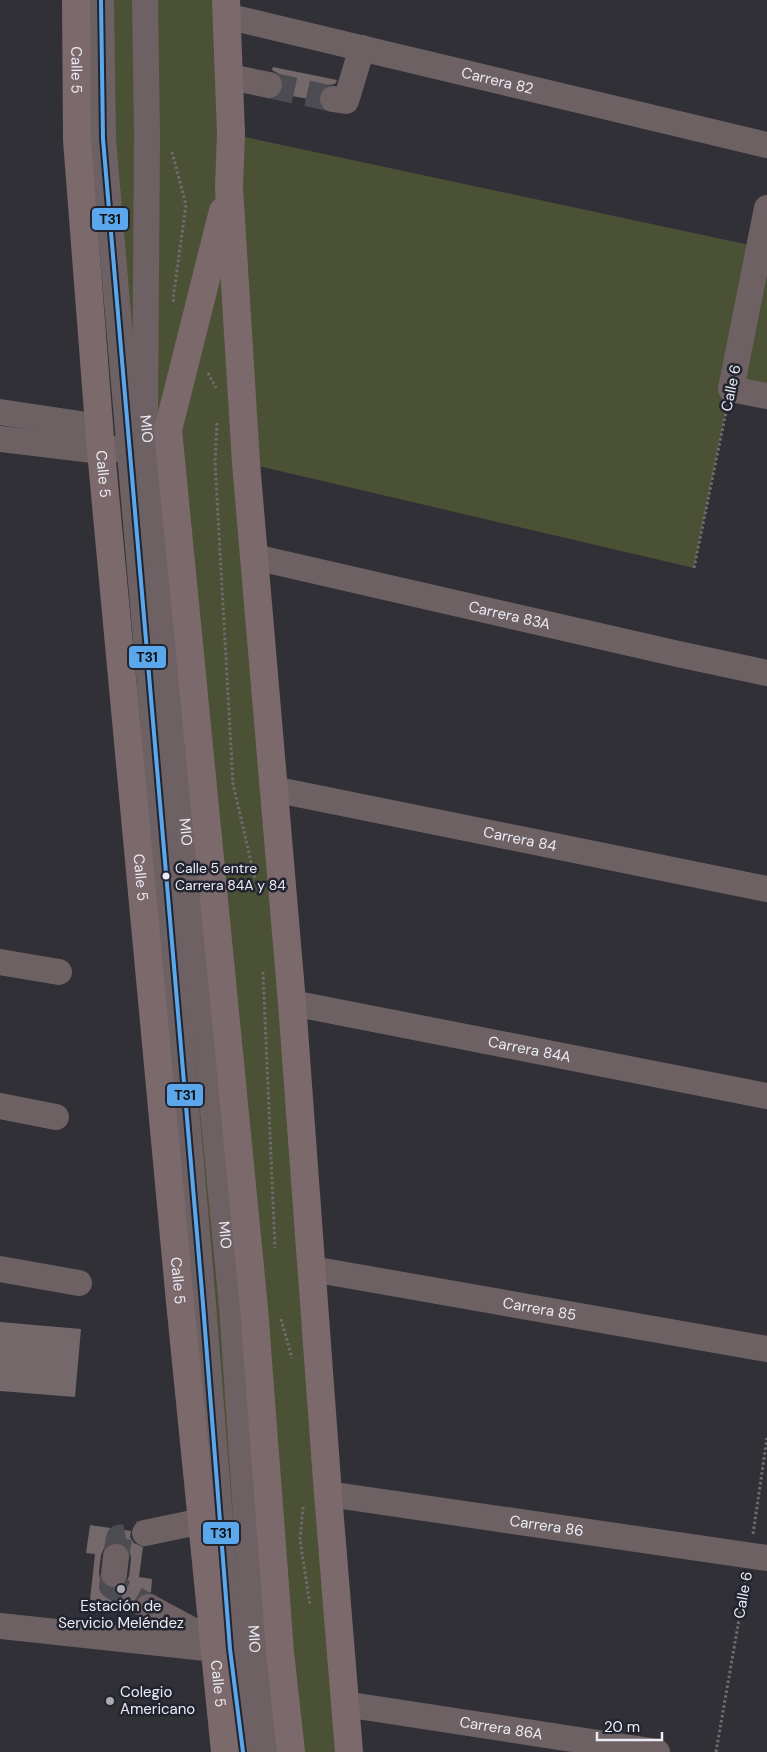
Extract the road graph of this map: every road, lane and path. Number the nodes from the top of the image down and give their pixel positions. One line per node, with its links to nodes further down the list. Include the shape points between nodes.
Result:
1 (76, 0): 18 (main road, Calle 5, via 77,140)
2 (101, 0): 19 (street, MIO, via 103,139)
3 (145, 0): 19 (street, MIO, via 145,413)
4 (226, 8): 5 (street, Carrera 82); 6 (main road)
5 (362, 48): 8 (street, via 346,101); 10 (street, Carrera 82)
6 (230, 77): 7 (street); 11 (main road)
7 (269, 85)
8 (333, 99)
9 (170, 145): 13 (path, via 186,205)
10 (767, 145)
11 (229, 187): 19 (main road); 21 (main road)
12 (767, 208): 14 (street, Calle 6)
13 (173, 299)
14 (731, 389): 15 (street); 22 (path, Calle 6)
15 (767, 396)
16 (0, 412): 18 (street)
17 (0, 439): 18 (street)
18 (100, 439): 19 (street); 43 (main road, Calle 5)
19 (149, 440): 52 (street, MIO, via 230,1650); 53 (street, MIO, via 232,1306 255,1651); 54 (main road, via 254,1308 280,1652)
20 (215, 462): 25 (path, via 233,784)
21 (254, 557): 23 (street, Carrera 83A); 24 (main road)
22 (694, 568)
23 (767, 673)
24 (273, 789): 26 (street, Carrera 84); 30 (main road)
25 (257, 889)
26 (767, 889)
27 (0, 962): 29 (street)
28 (262, 968): 34 (path)
29 (59, 972)
30 (292, 1003): 31 (street, Carrera 84A); 36 (main road)
31 (767, 1096)
32 (0, 1106): 33 (street)
33 (56, 1116)
34 (275, 1257)
35 (0, 1269): 37 (street)
36 (312, 1270): 39 (street, Carrera 85); 42 (main road)
37 (78, 1283)
38 (280, 1316): 40 (path)
39 (767, 1349)
40 (294, 1364)
41 (767, 1438): 45 (path, Calle 6)
42 (316, 1497): 45 (street, Carrera 86); 46 (path, via 300,1540); 50 (main road)
43 (202, 1521): 44 (street); 49 (main road, Calle 5)
44 (145, 1533)
45 (758, 1556): 57 (path, Calle 6)
46 (311, 1606)
47 (149, 1607): 49 (street)
48 (0, 1626): 49 (street)
49 (215, 1645): 51 (main road, Calle 5)
50 (344, 1704): 55 (main road); 56 (street, Carrera 86A)
51 (225, 1752)
52 (242, 1752)
53 (267, 1752)
54 (291, 1752)
55 (349, 1752)
56 (657, 1752)
57 (716, 1752)

